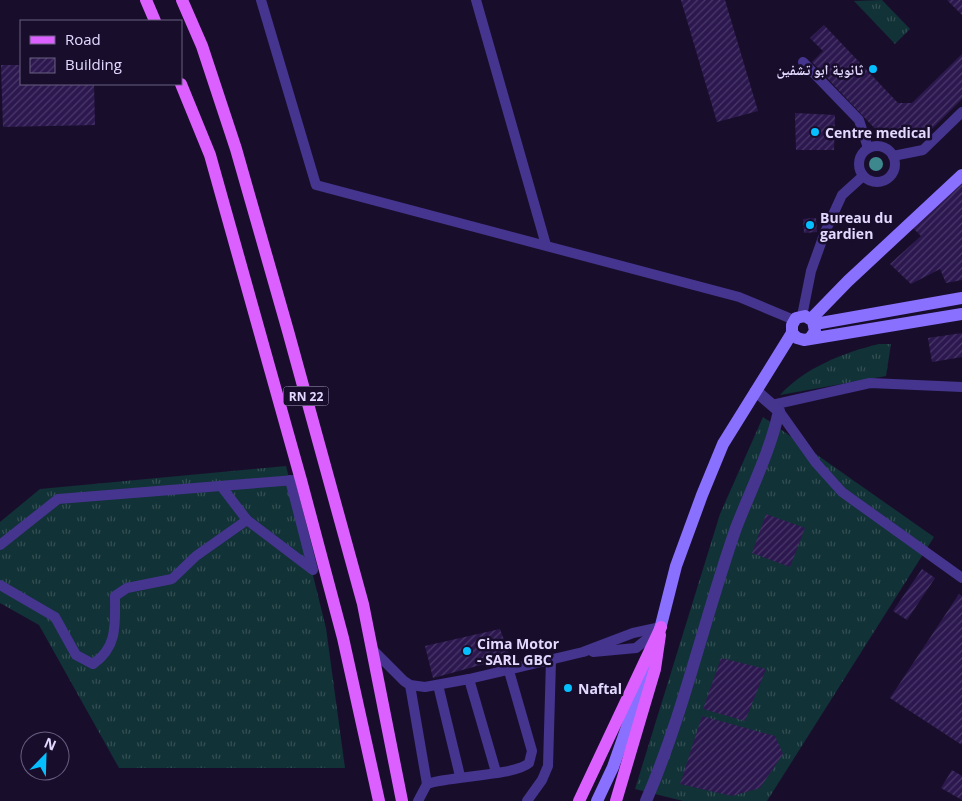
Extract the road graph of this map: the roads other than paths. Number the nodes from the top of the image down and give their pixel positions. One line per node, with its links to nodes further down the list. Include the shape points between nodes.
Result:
1 (146, 0): 5 (main road)
2 (182, 0): 27 (main road, RN 22, via 202,46 236,149 353,566)
3 (261, 0): 13 (lane, via 316,185)
4 (476, 0): 13 (lane)
5 (155, 20)
6 (804, 62): 9 (lane, via 859,120)
7 (181, 85): 20 (main road, RN 22, via 210,155)
8 (962, 112): 10 (lane, via 923,150)
9 (868, 148): 10 (lane, via 886,148); 12 (lane, via 858,162)
10 (893, 156): 12 (lane, via 894,168 889,178 877,182)
11 (962, 174): 16 (main road)
12 (864, 176): 16 (lane, via 842,194 824,232 810,271)
13 (546, 245): 16 (lane, via 739,297)
14 (962, 298): 16 (main road)
15 (962, 314): 16 (main road)
16 (803, 327): 18 (main road)
17 (962, 387): 19 (lane, via 870,383)
18 (756, 391): 19 (street); 26 (main road, via 723,444 702,495 676,566)
19 (776, 408): 24 (lane, via 816,464 842,492); 46 (street, via 774,438 737,528 677,722)
20 (296, 480): 21 (lane); 22 (lane, via 312,570); 39 (main road, RN 22, via 343,638)
21 (221, 486): 22 (lane); 23 (lane, via 58,499)
22 (247, 520): 25 (lane, via 196,556 172,579 127,588 115,596 115,632 105,656 93,664 76,655 55,616)
23 (0, 545)
24 (962, 578)
25 (0, 585)
26 (661, 626): 28 (lane, via 640,646); 29 (lane); 31 (main road); 44 (main road, via 613,767); 45 (main road, via 655,669)
27 (373, 650): 34 (lane); 40 (main road, RN 22)
28 (629, 650): 29 (lane); 31 (lane)
29 (583, 652): 30 (lane)
30 (551, 660): 32 (lane); 42 (lane, via 548,766)
31 (642, 664): 43 (main road)
32 (509, 671): 33 (lane); 36 (lane, via 532,758 524,767)
33 (469, 679): 35 (lane); 36 (lane)
34 (410, 685): 35 (lane); 38 (lane)
35 (438, 685): 37 (lane)
36 (496, 772): 37 (lane)
37 (460, 776): 38 (lane)
38 (427, 784): 41 (lane)
39 (379, 801)
40 (402, 801)
41 (418, 801)
42 (527, 801)
43 (579, 801)
44 (597, 801)
45 (616, 801)
46 (646, 801)

